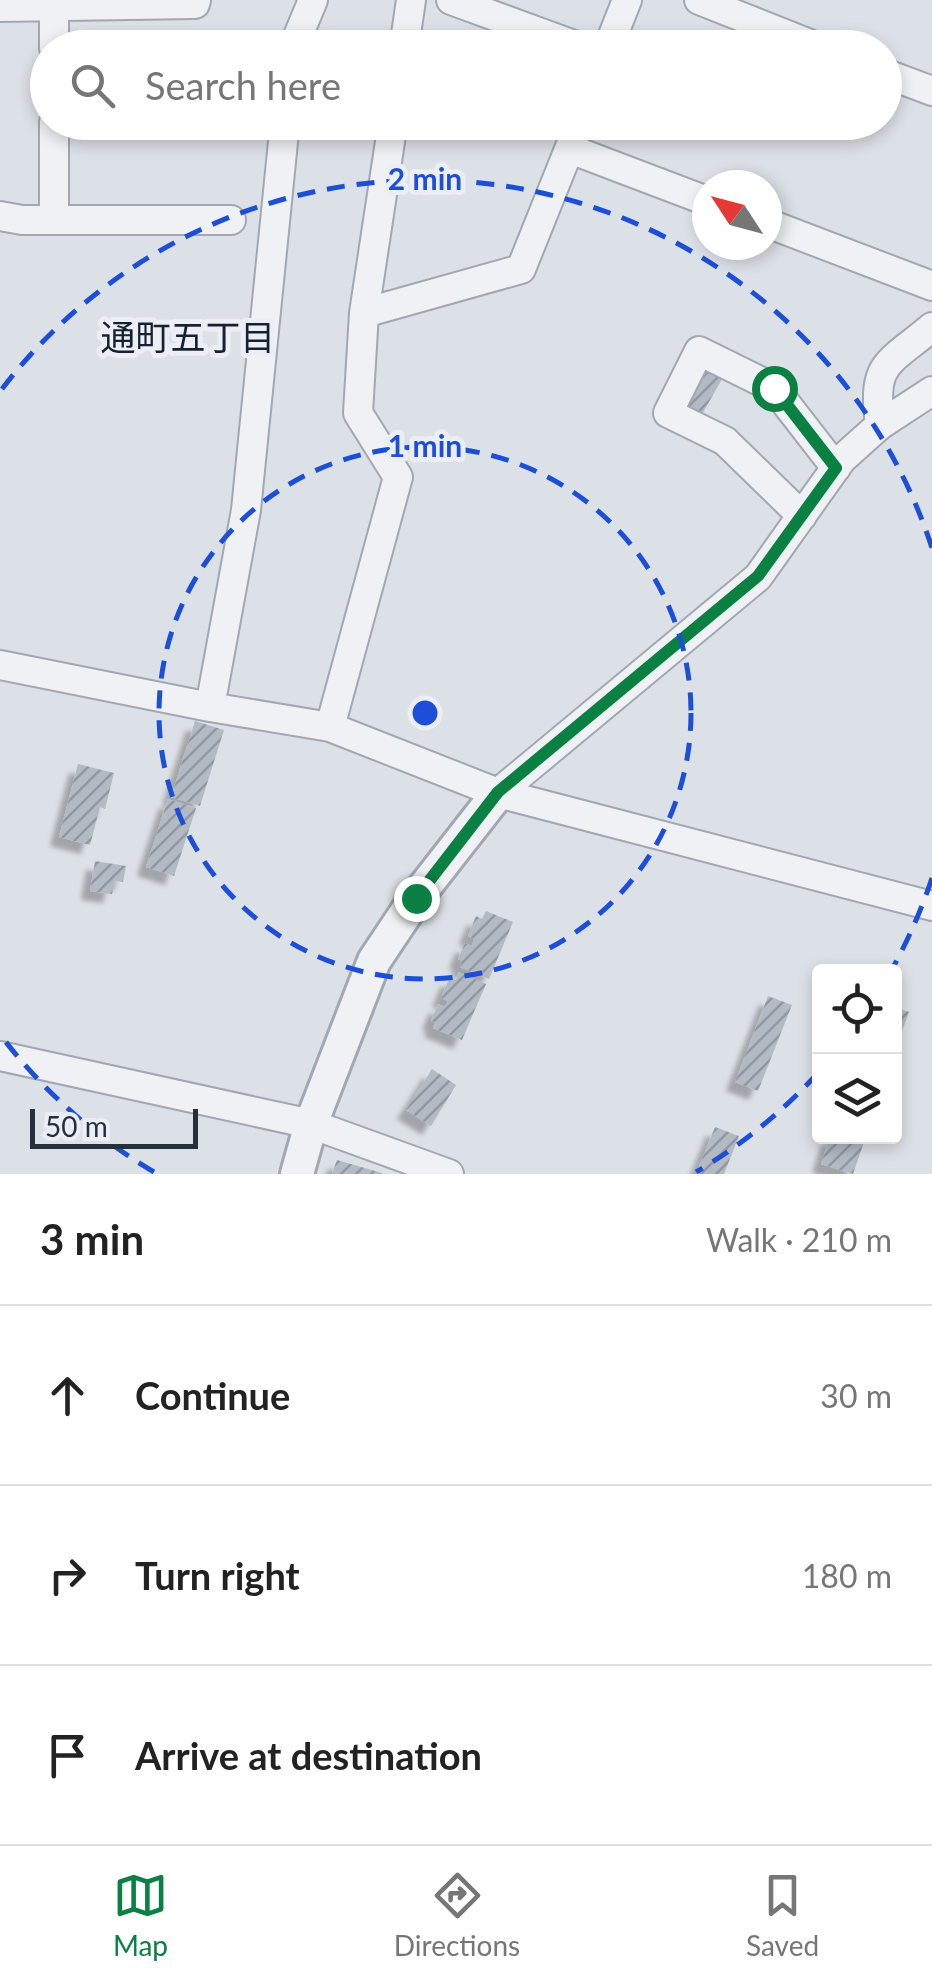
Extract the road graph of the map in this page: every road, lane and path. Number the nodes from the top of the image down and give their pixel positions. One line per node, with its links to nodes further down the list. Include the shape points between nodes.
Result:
1 (196, 0): 7 (street)
2 (313, 0): 10 (street)
3 (411, 0): 11 (street)
4 (451, 0): 12 (street)
5 (627, 0): 13 (street)
6 (699, 0): 14 (street)
7 (54, 6): 8 (street); 9 (street)
8 (0, 7)
9 (54, 30)
10 (300, 30)
11 (407, 30)
12 (533, 30)
13 (615, 30)
14 (775, 30)
15 (902, 80): 16 (street)
16 (932, 91)
17 (54, 140): 24 (street)
18 (283, 140): 35 (street, via 246,510)
19 (390, 140): 28 (street)
20 (572, 140): 28 (street, via 521,269)
21 (582, 140): 22 (street)
22 (692, 194)
23 (0, 216): 24 (street)
24 (54, 220): 25 (street)
25 (231, 220)
26 (782, 229): 27 (street)
27 (932, 286)
28 (364, 313): 36 (street, via 358,413 398,476)
29 (932, 327): 31 (street, via 882,370 876,390)
30 (932, 391): 31 (street)
31 (880, 425): 32 (street)
32 (836, 468): 33 (street); 33 (street, via 774,388 699,351 668,413 725,442)
33 (802, 516): 37 (street, via 758,576)
34 (0, 665): 35 (street)
35 (210, 707): 36 (street)
36 (330, 727): 37 (street)
37 (498, 792): 38 (street); 40 (street, via 374,961)
38 (932, 906)
39 (0, 1056): 40 (street)
40 (311, 1124): 41 (street); 42 (street)
41 (297, 1174)
42 (449, 1174)

